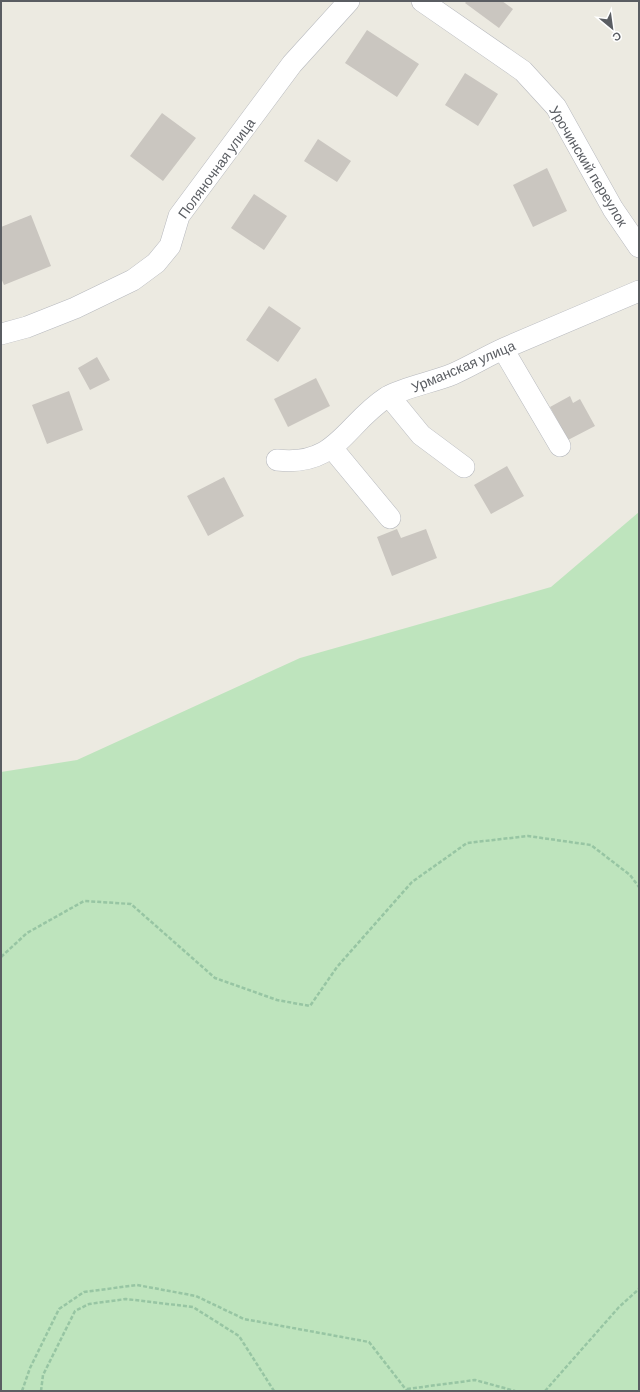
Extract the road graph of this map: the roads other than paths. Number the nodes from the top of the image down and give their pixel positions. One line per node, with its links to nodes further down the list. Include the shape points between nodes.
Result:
1 (349, 1): 5 (street, Поляночная улица, via 292,64 179,216 170,246 156,263 133,280 75,308 27,327)
2 (422, 1): 3 (street, Урочинский переулок, via 523,71 556,107 613,209)
3 (639, 247)
4 (639, 291): 6 (street, Урманская улица)
5 (1, 334)
6 (503, 349): 7 (street, Урманская улица, via 452,374); 8 (street)
7 (389, 396): 9 (street, Урманская улица, via 377,404); 11 (street, via 421,435)
8 (560, 446)
9 (332, 448): 10 (street, Урманская улица, via 311,459 294,462); 12 (street)
10 (277, 460)
11 (464, 467)
12 (390, 518)

